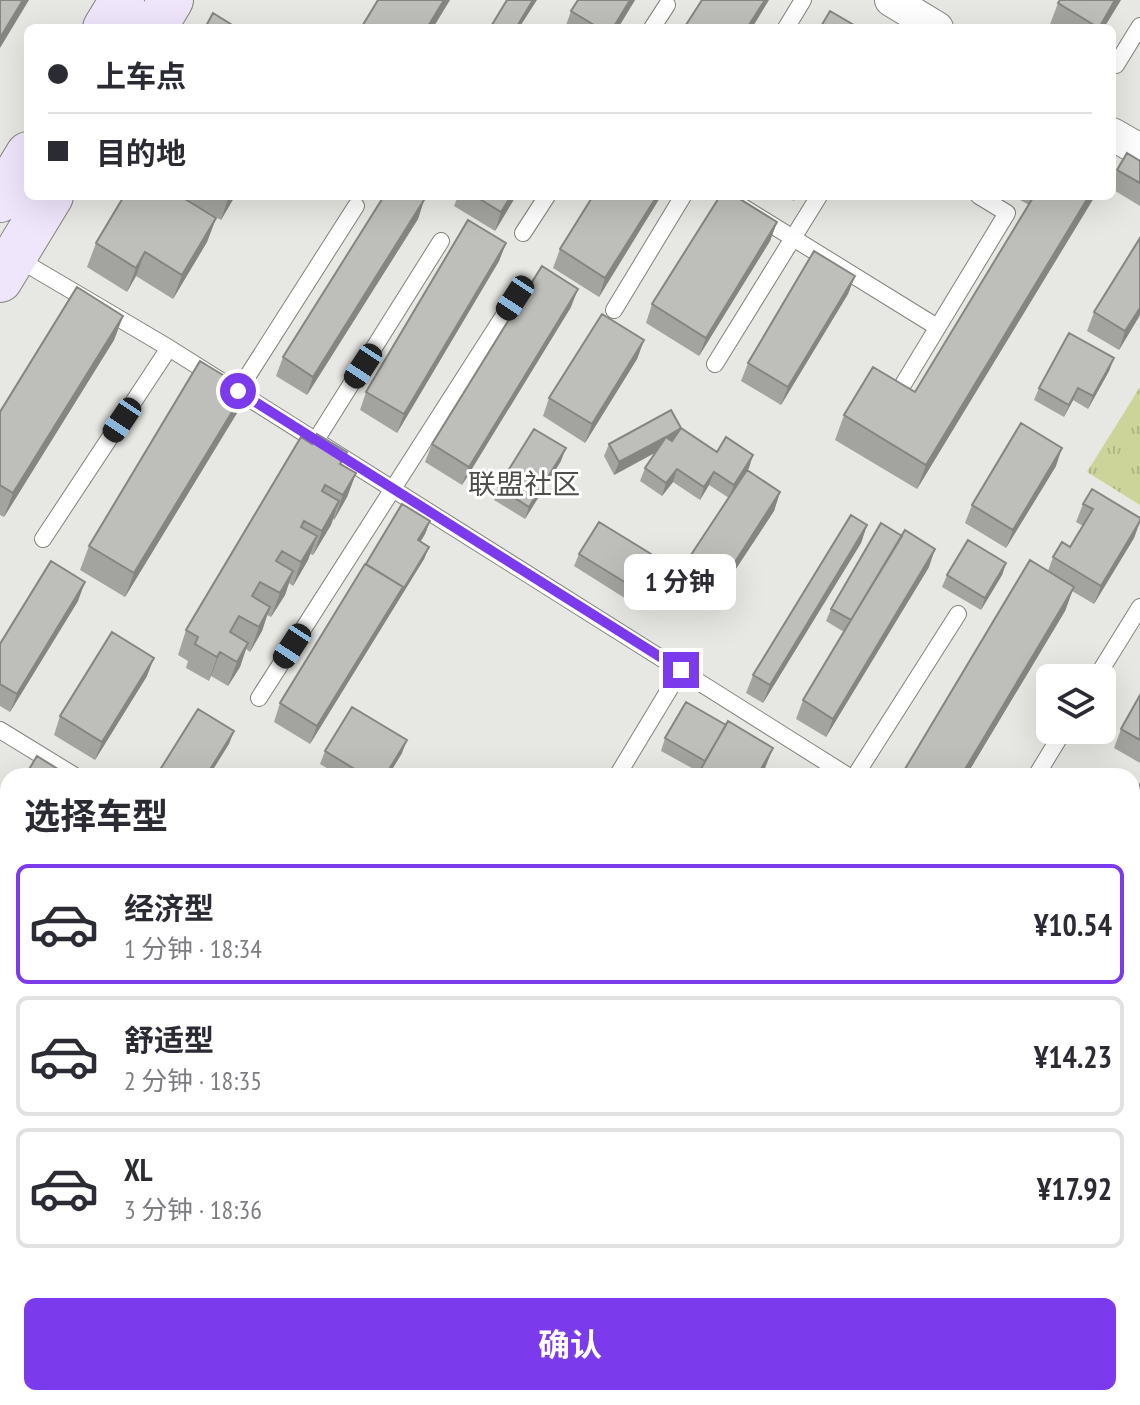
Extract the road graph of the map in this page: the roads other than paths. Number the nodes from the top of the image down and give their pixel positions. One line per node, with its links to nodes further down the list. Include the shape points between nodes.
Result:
1 (122, 0): 6 (main road)
2 (171, 0): 7 (main road)
3 (803, 0): 9 (lane)
4 (891, 0): 10 (street)
5 (667, 5): 8 (lane)
6 (107, 24)
7 (156, 24)
8 (655, 24)
9 (788, 24)
10 (930, 24)
11 (1140, 26): 12 (lane)
12 (1116, 65)
13 (1116, 136): 14 (street)
14 (1140, 150)
15 (24, 161): 16 (main road)
16 (0, 200)
17 (49, 200): 27 (main road)
18 (544, 200): 24 (lane)
19 (681, 200): 29 (lane)
20 (731, 200): 25 (lane)
21 (816, 200): 25 (lane)
22 (986, 200): 30 (lane, via 1007,213)
23 (356, 206): 33 (lane)
24 (523, 233)
25 (792, 238): 30 (lane); 32 (lane)
26 (441, 241): 35 (lane)
27 (7, 269): 31 (lane, via 30,266)
28 (515, 298): 36 (lane)
29 (614, 310)
30 (937, 327): 34 (lane)
31 (169, 348): 33 (lane); 37 (lane)
32 (715, 364)
33 (238, 391): 35 (lane)
34 (896, 396)
35 (316, 440): 36 (lane)
36 (393, 489): 41 (lane); 42 (lane)
37 (43, 539)
38 (1140, 607): 40 (lane)
39 (958, 614): 48 (lane)
40 (1105, 664)
41 (681, 670): 46 (lane); 47 (lane)
42 (259, 698)
43 (0, 730): 45 (lane)
44 (1055, 744): 49 (lane)
45 (62, 768)
46 (622, 768)
47 (835, 768)
48 (860, 768)
49 (1041, 768)

